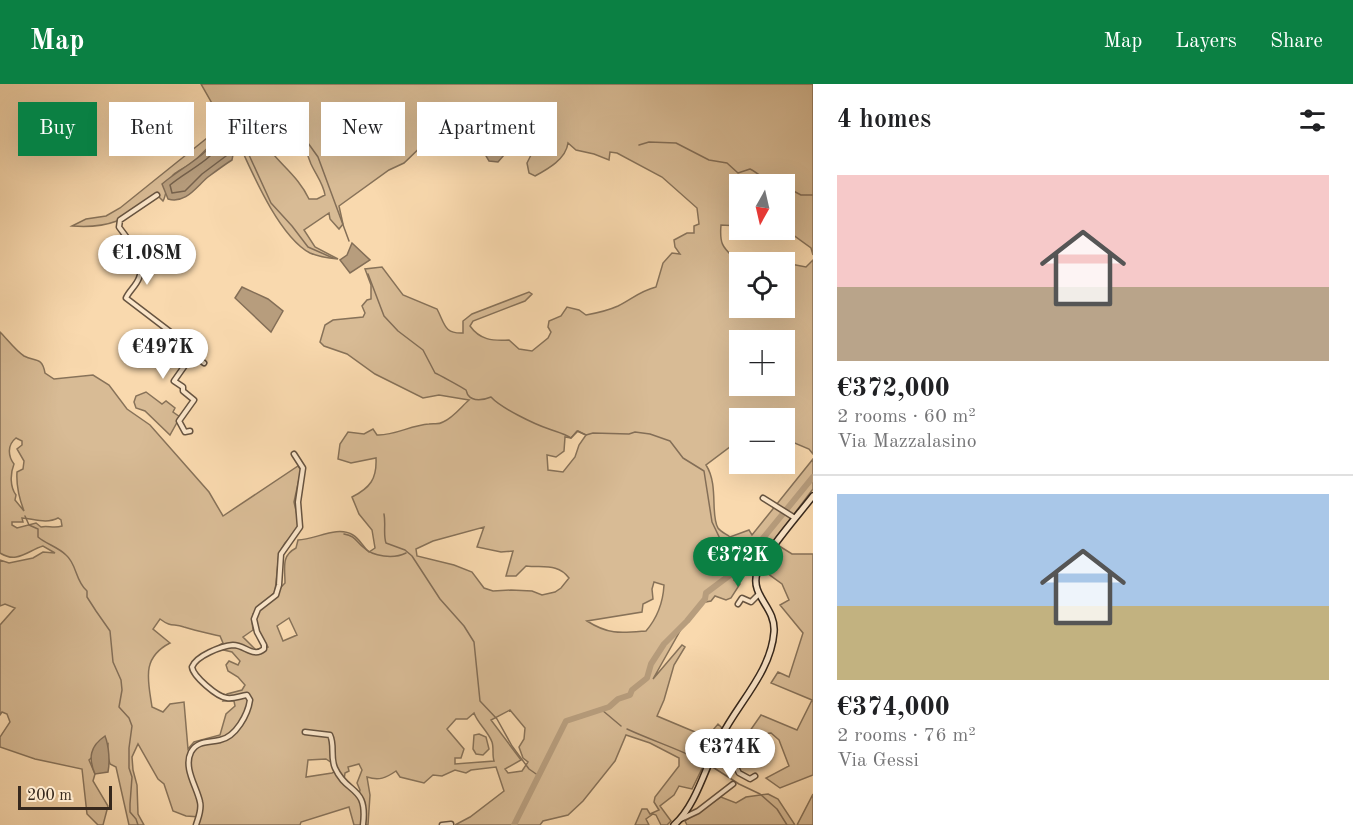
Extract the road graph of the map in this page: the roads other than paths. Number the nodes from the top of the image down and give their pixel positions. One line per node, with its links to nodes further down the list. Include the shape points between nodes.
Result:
1 (157, 195): 2 (street, via 120,220 119,227 137,253 142,270 126,298 181,340)
2 (193, 354): 3 (street); 4 (street, via 174,381 194,400 179,421 185,432)
3 (204, 363)
4 (190, 431)
5 (294, 454): 17 (street, via 303,468 298,502 301,524 281,554 278,592 258,609 254,619 264,650 254,653 229,646 199,659 192,667 195,676 223,698 247,695 250,700 244,718 230,734 222,740 200,744 191,753 190,768 201,808)
6 (813, 496): 8 (main road)
7 (763, 498): 8 (street)
8 (796, 518): 9 (main road, via 759,570)
9 (759, 594): 10 (street, via 751,602 742,598); 12 (main road, via 774,619 772,643 760,675)
10 (738, 604)
11 (305, 732): 18 (street, via 330,735 336,771 364,803)
12 (719, 739): 13 (street, via 738,776); 15 (main road)
13 (756, 776)
14 (733, 784): 15 (street)
15 (681, 819): 20 (main road)
16 (451, 824): 19 (street)
17 (196, 825)
18 (363, 825)
19 (442, 825)
20 (674, 825)

